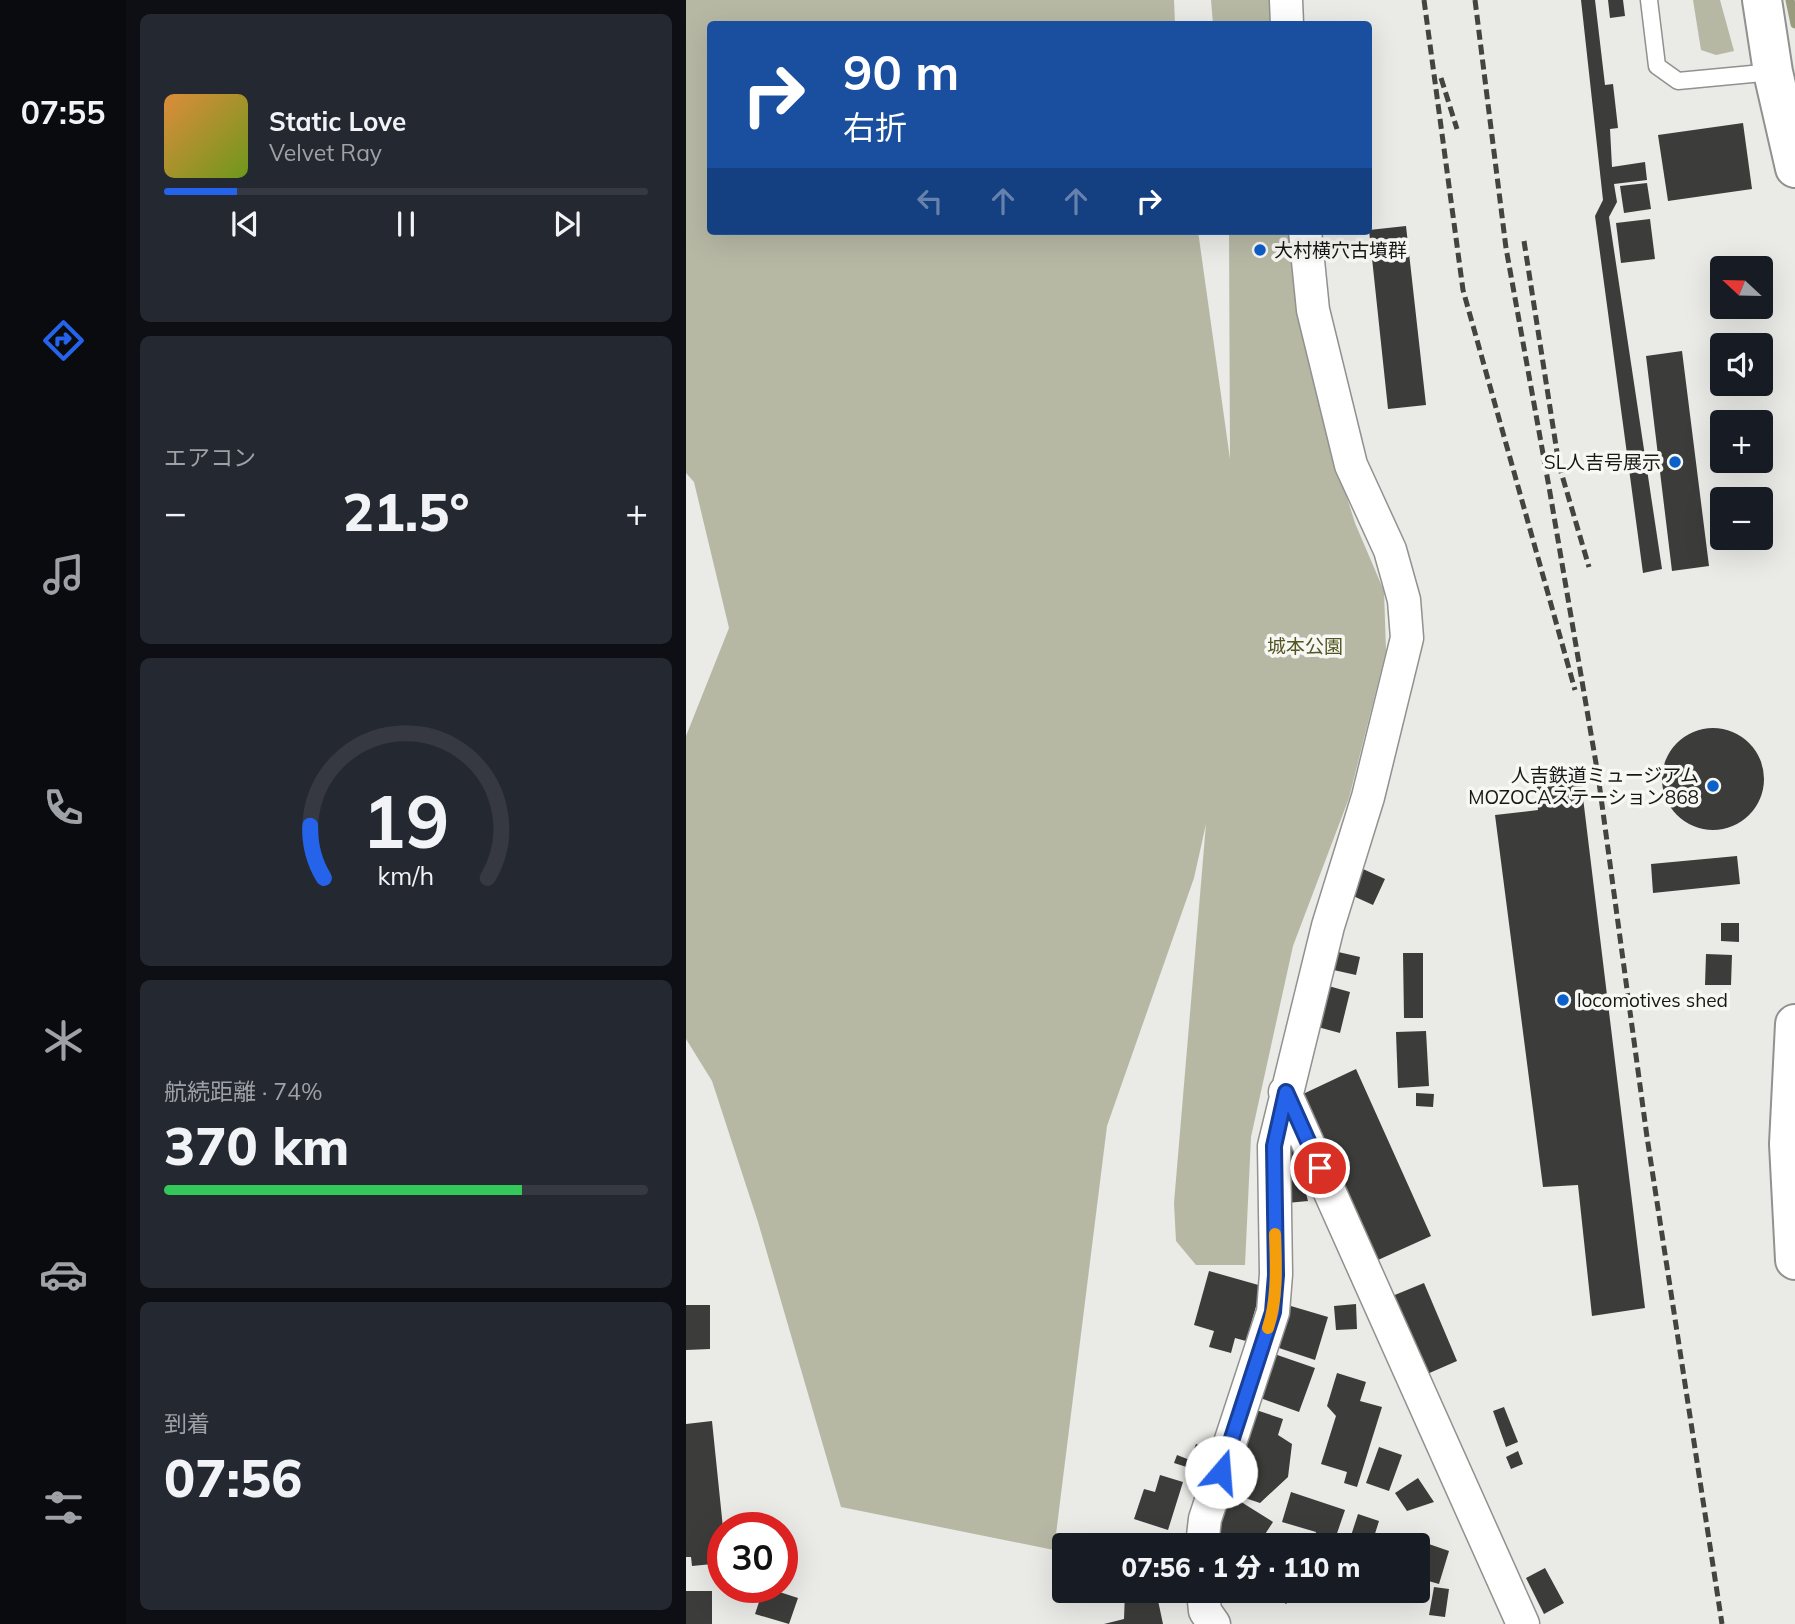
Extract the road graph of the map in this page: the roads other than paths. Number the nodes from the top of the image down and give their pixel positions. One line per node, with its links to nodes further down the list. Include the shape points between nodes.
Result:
1 (1286, 0): 4 (street)
2 (1649, 0): 5 (lane, via 1657,66 1678,81)
3 (1762, 0): 5 (street)
4 (1287, 21)
5 (1773, 72): 6 (street)
6 (1789, 111): 7 (street)
7 (1795, 168)
8 (1305, 235): 10 (street, via 1313,310 1351,465 1390,550 1404,600 1407,638)
9 (1795, 1024): 11 (street, via 1788,1144)
10 (1286, 1092): 12 (street, via 1274,1146 1273,1312); 15 (street)
11 (1795, 1260)
12 (1203, 1533)
13 (1204, 1603): 14 (street)
14 (1214, 1624)
15 (1523, 1624)

